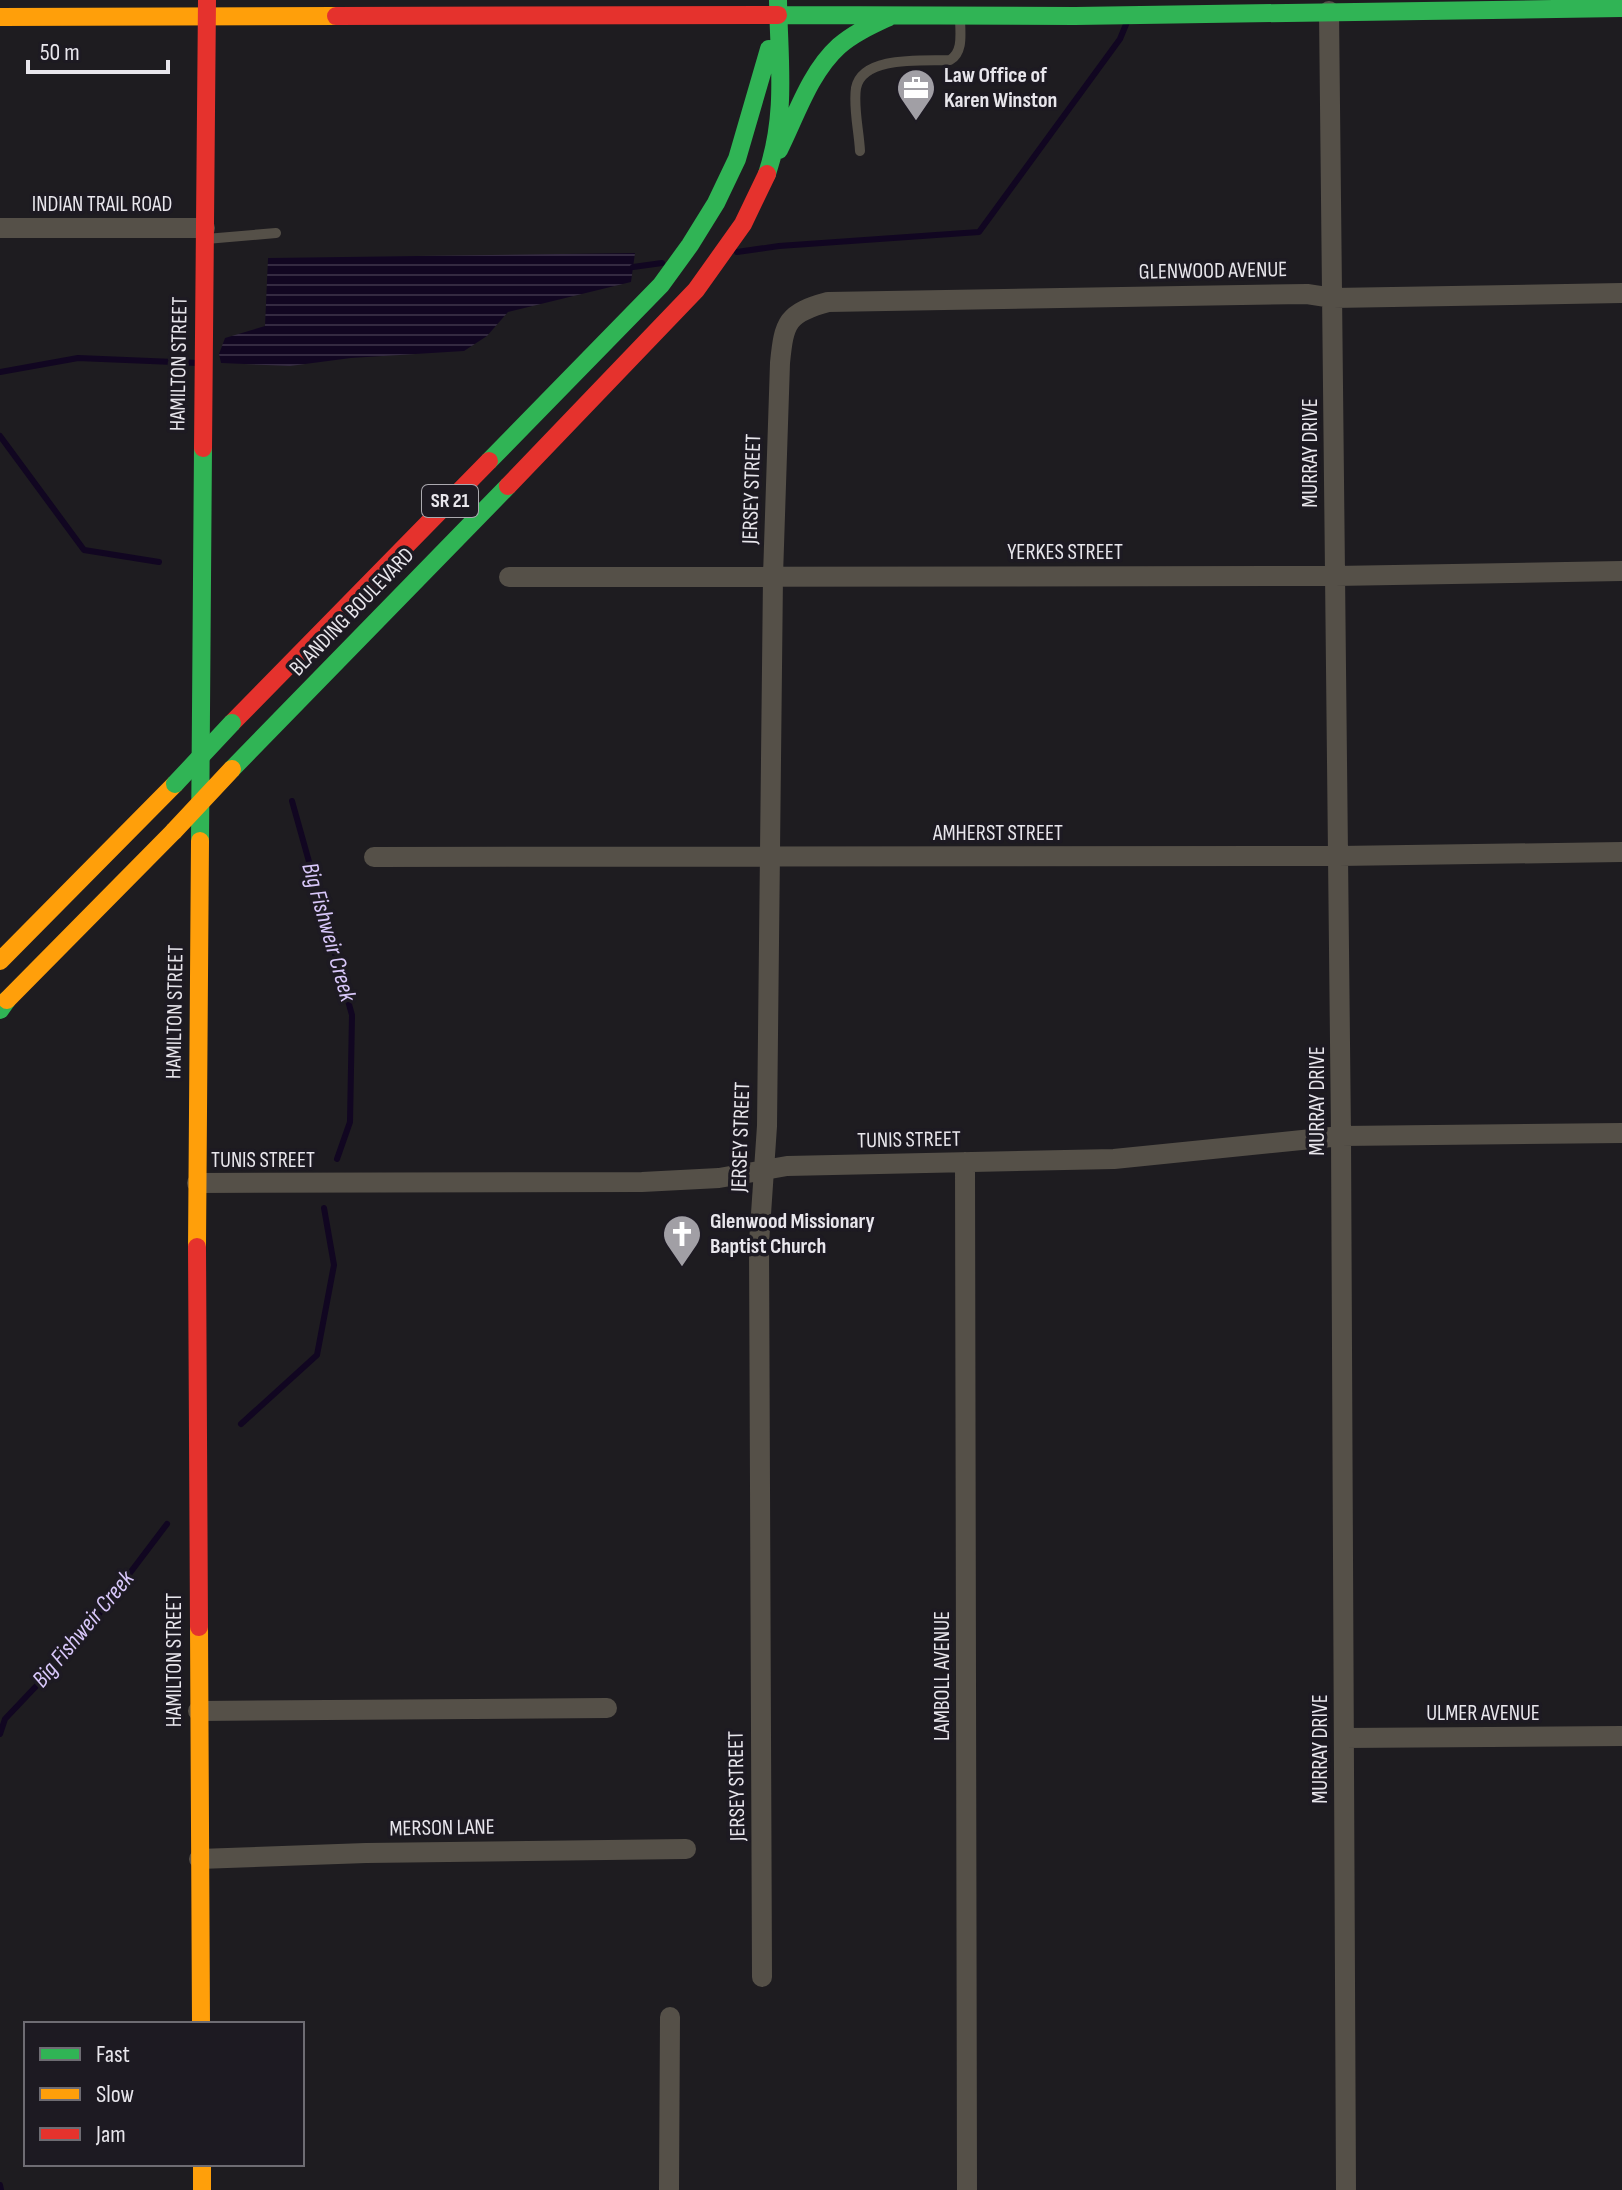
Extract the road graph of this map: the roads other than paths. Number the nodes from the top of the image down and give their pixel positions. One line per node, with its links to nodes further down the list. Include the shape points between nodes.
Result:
1 (207, 8): 2 (main road); 11 (main road); 16 (main road, HAMILTON STREET)
2 (466, 8): 3 (main road)
3 (510, 8): 4 (main road)
4 (778, 8): 9 (main road); 13 (main road, BLANDING BOULEVARD / SR 21, via 781,120); 28 (main road, BLANDING BOULEVARD / SR 21, bridge, via 731,174 667,277)
5 (935, 8): 9 (main road); 10 (main road)
6 (1008, 8): 8 (main road, via 1104,14); 10 (main road)
7 (1622, 8): 8 (main road)
8 (1329, 11): 18 (street, MURRAY DRIVE)
9 (892, 15): 13 (main road, via 836,49)
10 (960, 15): 12 (lane, via 956,57 882,64 862,75 856,88)
11 (0, 17)
12 (860, 151)
13 (773, 161): 29 (main road, BLANDING BOULEVARD / SR 21, bridge, via 750,213 698,289)
14 (0, 228): 16 (street, INDIAN TRAIL ROAD)
15 (276, 233): 16 (lane)
16 (205, 234): 34 (main road, HAMILTON STREET)
17 (1622, 293): 18 (street, GLENWOOD AVENUE)
18 (1333, 298): 19 (street, GLENWOOD AVENUE, via 1307,294 828,302); 22 (street, MURRAY DRIVE)
19 (805, 308): 21 (street, JERSEY STREET, via 788,320 781,350)
20 (1622, 571): 22 (street, YERKES STREET)
21 (773, 576): 22 (street, YERKES STREET); 23 (street, YERKES STREET); 27 (street, JERSEY STREET)
22 (1335, 576): 25 (street, MURRAY DRIVE)
23 (509, 577)
24 (1622, 852): 25 (street, AMHERST STREET)
25 (1339, 856): 27 (street, AMHERST STREET); 31 (street, MURRAY DRIVE)
26 (374, 857): 27 (street, AMHERST STREET)
27 (769, 857): 33 (street, JERSEY STREET)
28 (0, 961)
29 (2, 1005)
30 (1622, 1133): 31 (street, TUNIS STREET)
31 (1341, 1136): 32 (street, TUNIS STREET, via 1162,1156); 38 (street, MURRAY DRIVE)
32 (965, 1162): 33 (street, TUNIS STREET, via 787,1166); 47 (street, LAMBOLL AVENUE)
33 (765, 1172): 34 (street, TUNIS STREET, via 642,1182); 41 (street, JERSEY STREET, via 759,1243)
34 (197, 1183): 36 (main road, HAMILTON STREET)
35 (607, 1708): 36 (street)
36 (198, 1711): 40 (main road, HAMILTON STREET)
37 (1622, 1736): 38 (street, ULMER AVENUE)
38 (1344, 1738): 48 (street, MURRAY DRIVE)
39 (686, 1849): 40 (street, MERSON LANE)
40 (199, 1859): 43 (main road, HAMILTON STREET)
41 (762, 1977)
42 (670, 2017): 46 (street)
43 (201, 2022)
44 (202, 2166): 45 (main road)
45 (202, 2190)
46 (669, 2190)
47 (967, 2190)
48 (1346, 2190)

